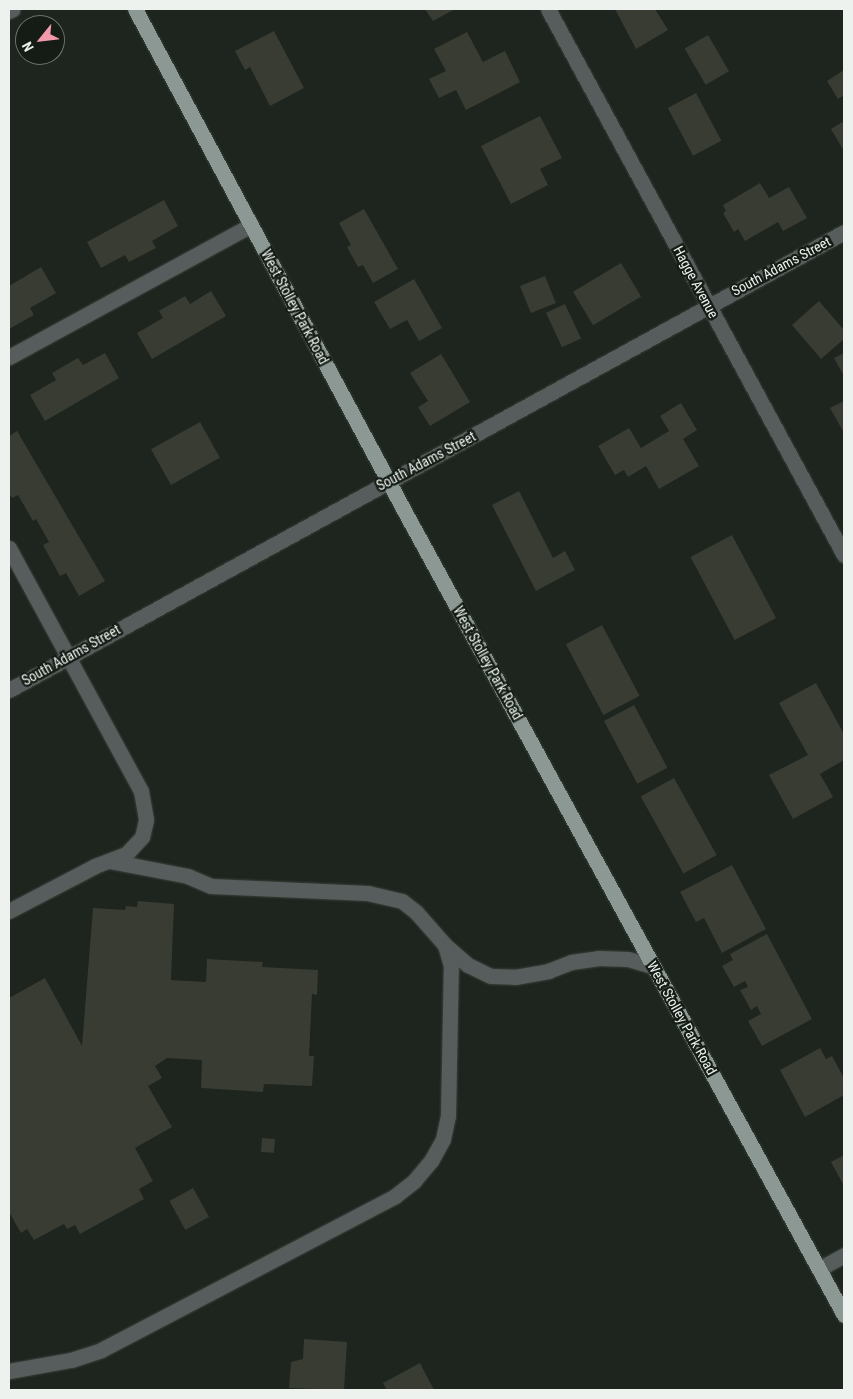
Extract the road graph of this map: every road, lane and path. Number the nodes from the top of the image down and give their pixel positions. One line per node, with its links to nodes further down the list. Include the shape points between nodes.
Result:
1 (13, 9): 4 (street)
2 (135, 9): 5 (main road, West Stolley Park Road)
3 (548, 9): 7 (street, Hagge Avenue)
4 (9, 11)
5 (251, 225): 8 (street); 9 (main road, West Stolley Park Road)
6 (844, 232): 7 (street, South Adams Street)
7 (708, 305): 9 (street, South Adams Street); 11 (street, Hagge Avenue)
8 (9, 356)
9 (388, 481): 12 (street, South Adams Street); 17 (main road, West Stolley Park Road)
10 (9, 548): 12 (street)
11 (844, 555)
12 (68, 657): 13 (street, South Adams Street); 14 (street, via 133,775 145,805 142,837 126,854)
13 (9, 690)
14 (110, 861): 15 (street); 16 (street, via 188,876 211,886 389,896 416,912)
15 (9, 911)
16 (444, 945): 17 (street, via 468,965 492,976 548,971 571,962 598,958 628,958); 21 (street, via 451,966 452,999 448,1116 443,1139 431,1161 414,1181 395,1196 101,1350 71,1360)
17 (653, 966): 19 (main road, West Stolley Park Road)
18 (844, 1256): 19 (street)
19 (819, 1269): 20 (main road, West Stolley Park Road)
20 (844, 1315)
21 (9, 1371)

